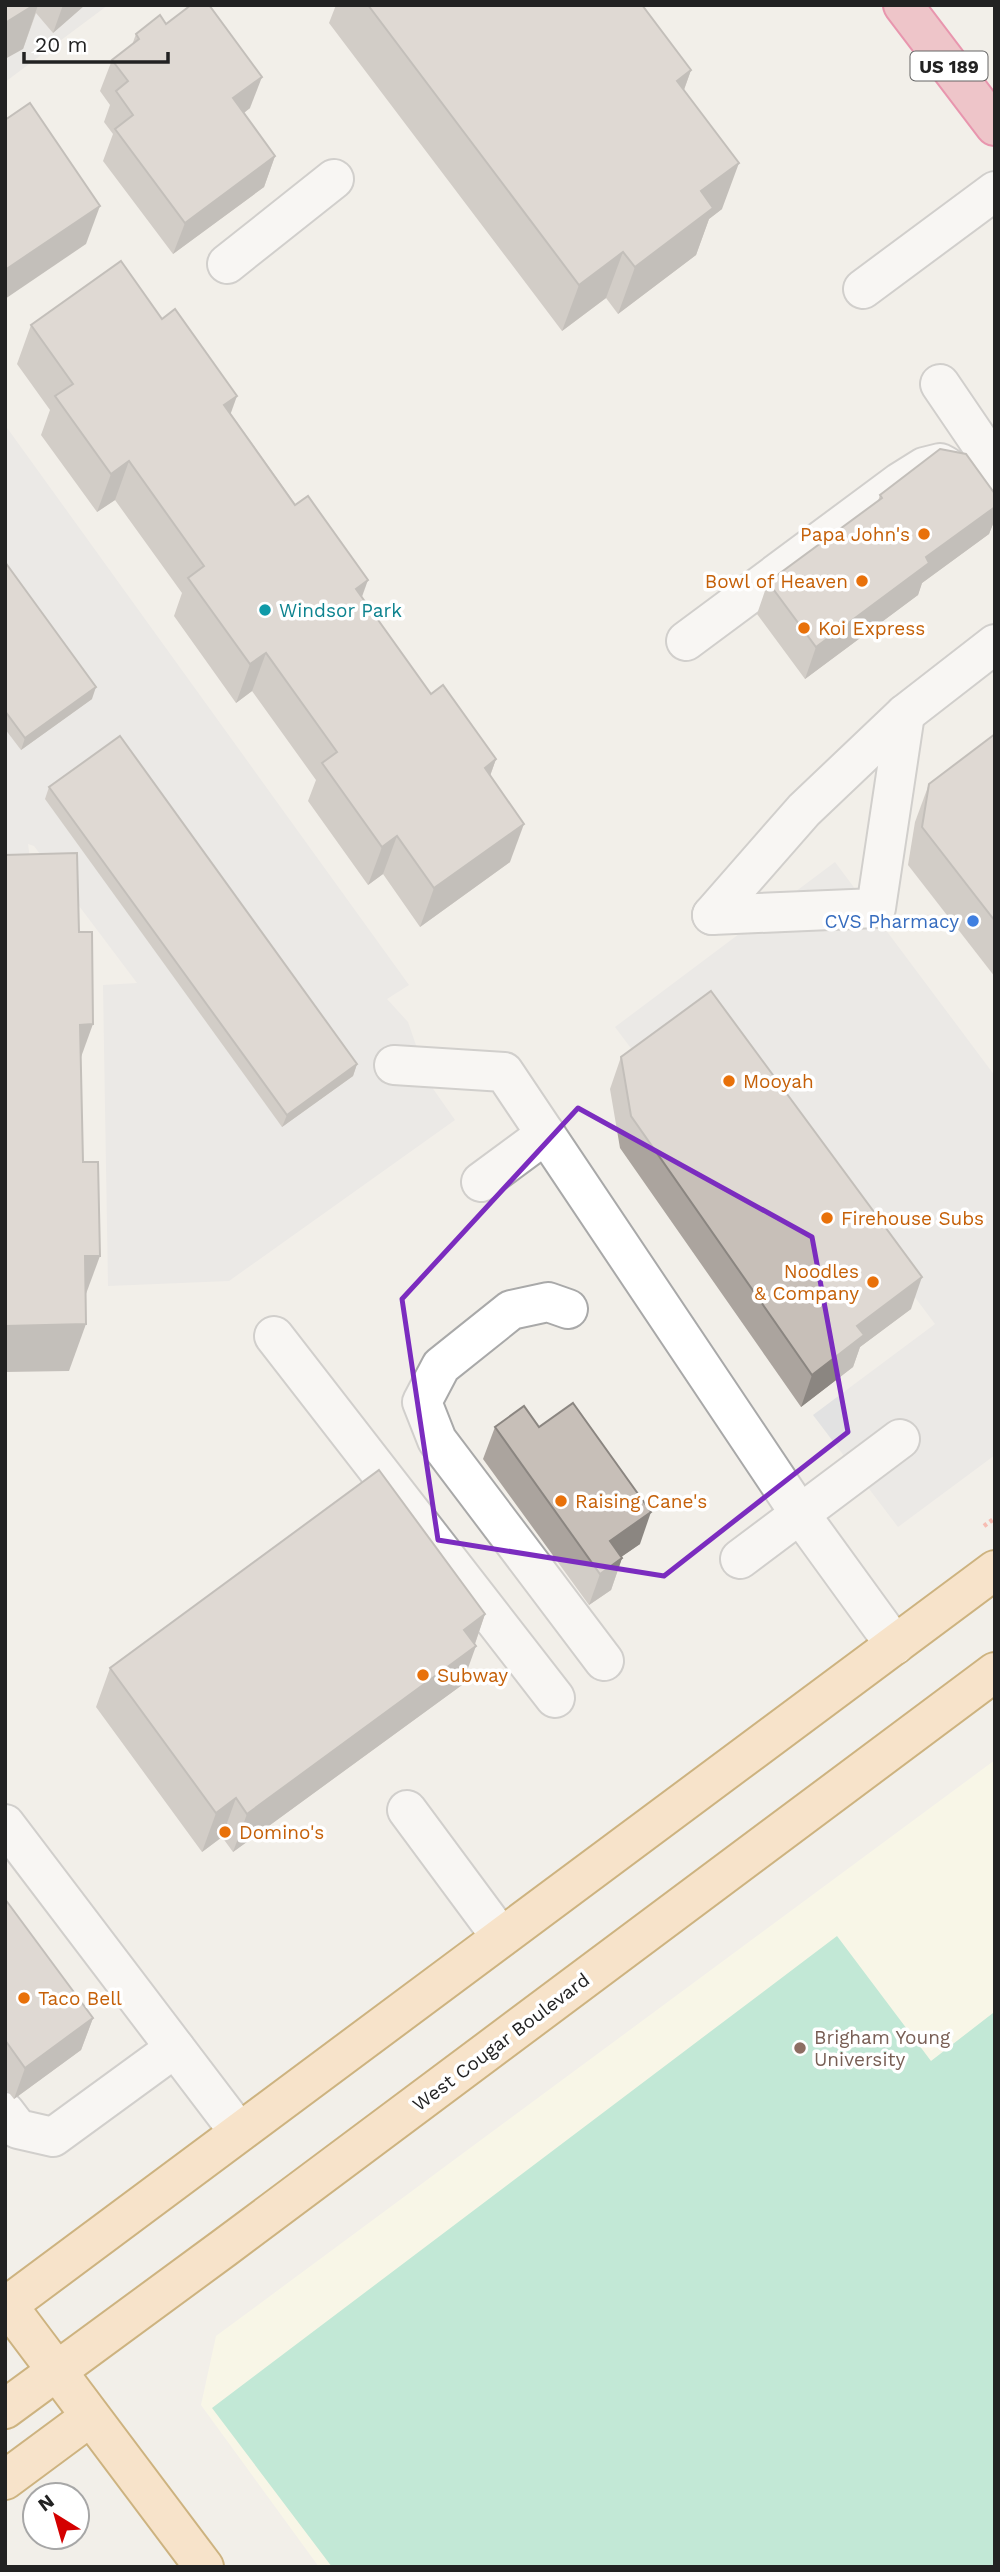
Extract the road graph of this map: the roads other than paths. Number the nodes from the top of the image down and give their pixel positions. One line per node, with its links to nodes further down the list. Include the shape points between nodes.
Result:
1 (903, 5): 2 (highway, US 189)
2 (995, 126)
3 (334, 180): 5 (lane)
4 (995, 191): 6 (lane)
5 (228, 264)
6 (863, 289)
7 (940, 384): 8 (lane)
8 (995, 465)
9 (995, 495): 10 (lane, via 969,487 959,474 940,463 924,467)
10 (686, 641)
11 (995, 644): 12 (lane)
12 (905, 714): 12 (lane, via 876,908 712,915 804,810)
13 (394, 1065): 14 (lane, via 504,1072)
14 (546, 1135): 15 (lane); 19 (lane)
15 (481, 1182)
16 (568, 1309): 23 (lane, via 548,1302 511,1310 441,1366 422,1402 437,1440)
17 (274, 1336): 25 (lane)
18 (900, 1439): 19 (lane)
19 (800, 1514): 20 (lane); 22 (lane)
20 (740, 1559)
21 (995, 1570): 22 (main road)
22 (895, 1645): 28 (main road)
23 (604, 1661)
24 (995, 1672): 33 (main road, West Cougar Boulevard)
25 (555, 1698)
26 (407, 1810): 28 (lane)
27 (5, 1825): 29 (lane)
28 (501, 1937): 31 (main road)
29 (175, 2048): 30 (lane, via 53,2137 18,2129); 31 (lane)
30 (5, 2112)
31 (239, 2132): 32 (main road)
32 (6, 2305): 33 (main road)
33 (56, 2371): 34 (main road, West Cougar Boulevard); 35 (main road)
34 (5, 2409)
35 (90, 2417): 36 (main road); 37 (main road)
36 (5, 2480)
37 (204, 2567)

